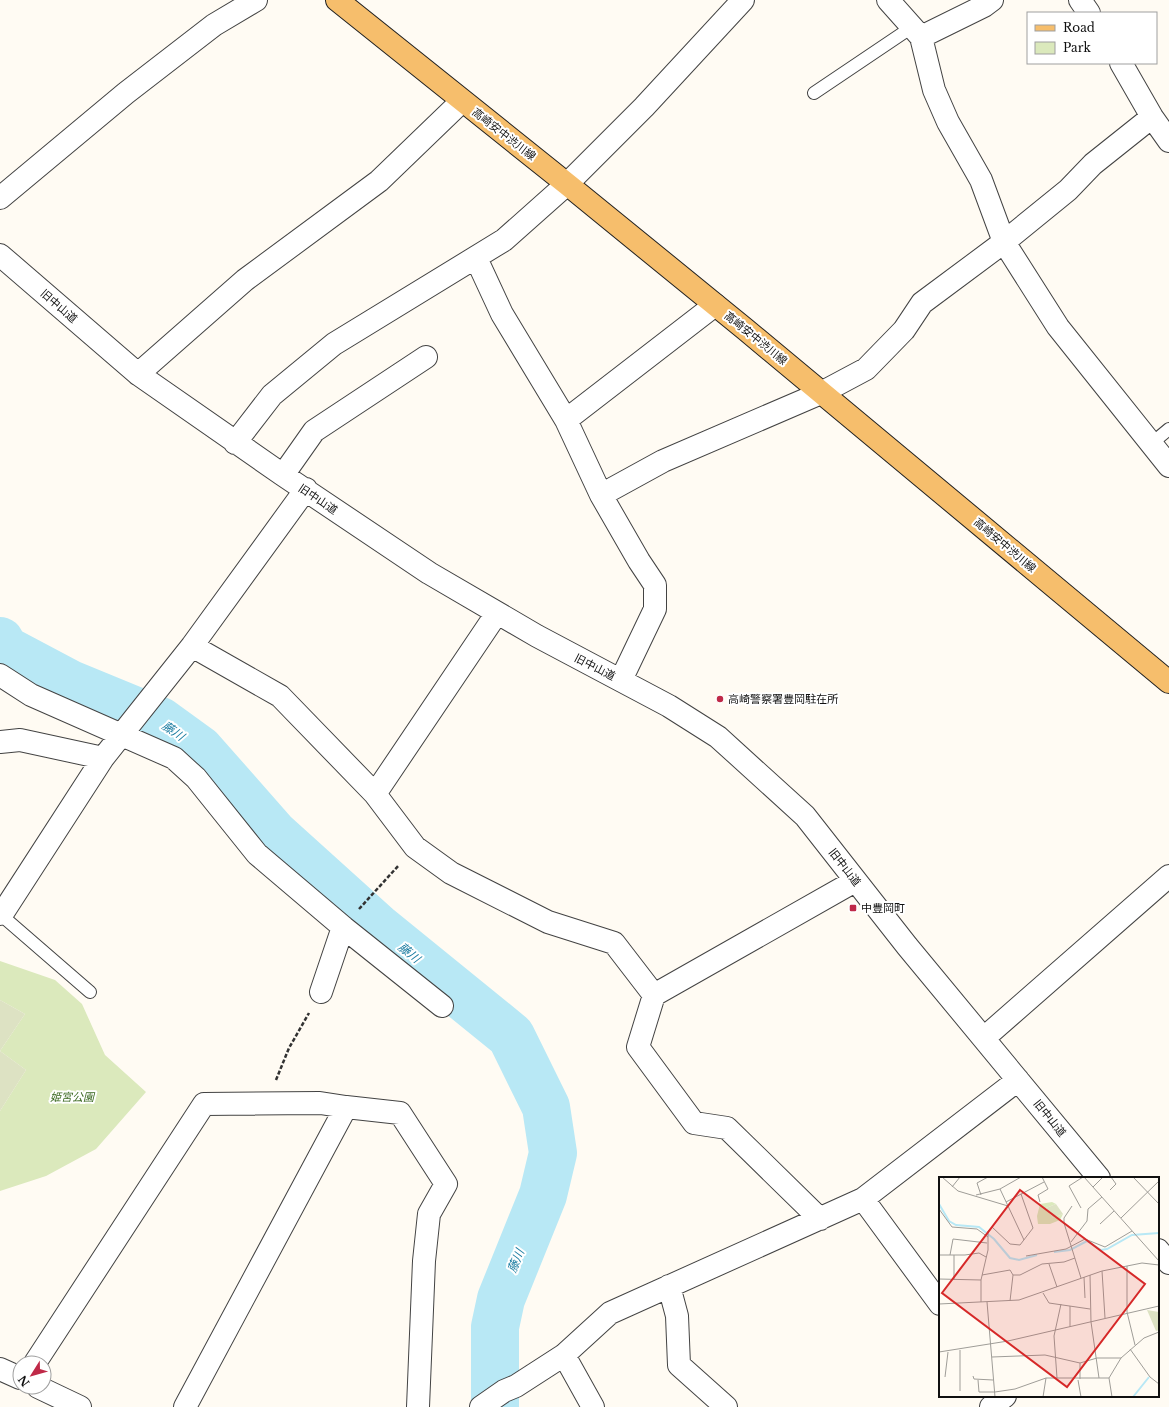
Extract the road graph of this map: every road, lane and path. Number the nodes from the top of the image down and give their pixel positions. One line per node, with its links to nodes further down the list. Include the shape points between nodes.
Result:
1 (256, 0): 15 (street, via 214,25 126,92)
2 (338, 0): 11 (main road, 高崎安中渋川線)
3 (743, 0): 14 (street, via 644,107)
4 (888, 0): 8 (street)
5 (992, 0): 8 (street, via 984,6)
6 (1080, 0): 7 (street)
7 (1088, 12)
8 (916, 32): 10 (lane); 16 (street, via 934,90 948,122 981,180)
9 (1122, 64): 12 (street)
10 (814, 93)
11 (462, 101): 14 (main road, 高崎安中渋川線); 21 (street, via 379,182 245,280)
12 (1152, 117): 13 (street); 16 (street, via 1093,164 1068,190)
13 (1169, 141)
14 (568, 184): 18 (street, via 504,240); 19 (main road, 高崎安中渋川線)
15 (0, 198)
16 (1004, 242): 22 (street, via 922,303 904,330 866,369); 26 (street, via 1058,327)
17 (0, 255): 21 (street, 旧中山道)
18 (476, 258): 23 (street, via 502,314); 25 (street, via 334,344 272,395)
19 (715, 305): 22 (main road, 高崎安中渋川線); 23 (street)
20 (426, 357): 28 (street, via 314,430)
21 (138, 374): 25 (street, 旧中山道)
22 (821, 392): 30 (street, via 663,461); 35 (main road, 高崎安中渋川線)
23 (566, 420): 30 (street)
24 (1169, 429): 26 (lane)
25 (235, 443): 28 (street, 旧中山道)
26 (1151, 444): 27 (street)
27 (1169, 466)
28 (283, 475): 29 (street, 旧中山道)
29 (306, 489): 31 (street, 旧中山道, via 429,572); 32 (street)
30 (601, 495): 34 (street, via 655,585 655,610)
31 (497, 613): 34 (street, 旧中山道); 39 (street)
32 (192, 646): 36 (street); 39 (street, via 280,696)
33 (0, 675): 36 (street, via 31,695)
34 (621, 680): 42 (street, 旧中山道, via 718,737 805,816)
35 (1169, 682)
36 (126, 728): 38 (street); 45 (street, via 174,758 196,778 258,854)
37 (0, 742): 38 (street, via 20,740)
38 (103, 758): 44 (street)
39 (375, 794): 40 (street)
40 (415, 847): 43 (path); 48 (street, via 451,873 548,922 614,943)
41 (1169, 876): 50 (street)
42 (855, 881): 48 (street); 50 (street, 旧中山道)
43 (368, 900)
44 (0, 914): 46 (lane)
45 (343, 927): 47 (street); 49 (street)
46 (90, 992)
47 (321, 992): 52 (path, via 289,1048)
48 (654, 995): 56 (street, via 638,1047 694,1123 727,1128)
49 (442, 1006)
50 (984, 1038): 51 (street, 旧中山道)
51 (1018, 1080): 54 (street, 旧中山道); 55 (street)
52 (274, 1085)
53 (346, 1108): 61 (street, via 320,1103 204,1104); 70 (street); 71 (street, via 400,1113 446,1184 429,1214 424,1261)
54 (1098, 1177)
55 (863, 1200): 56 (street); 60 (street)
56 (820, 1219): 59 (street)
57 (1159, 1251): 58 (street)
58 (1169, 1263)
59 (669, 1286): 62 (street, via 610,1313); 74 (street, via 676,1316 679,1365)
60 (939, 1303)
61 (40, 1355)
62 (564, 1355): 66 (street); 73 (street)
63 (0, 1369): 64 (street)
64 (12, 1374)
65 (52, 1394): 69 (street)
66 (512, 1395): 72 (street)
67 (1005, 1397): 75 (street)
68 (1007, 1397): 76 (street)
69 (80, 1407)
70 (186, 1407)
71 (418, 1407)
72 (481, 1407)
73 (593, 1407)
74 (726, 1407)
75 (991, 1407)
76 (1016, 1407)

